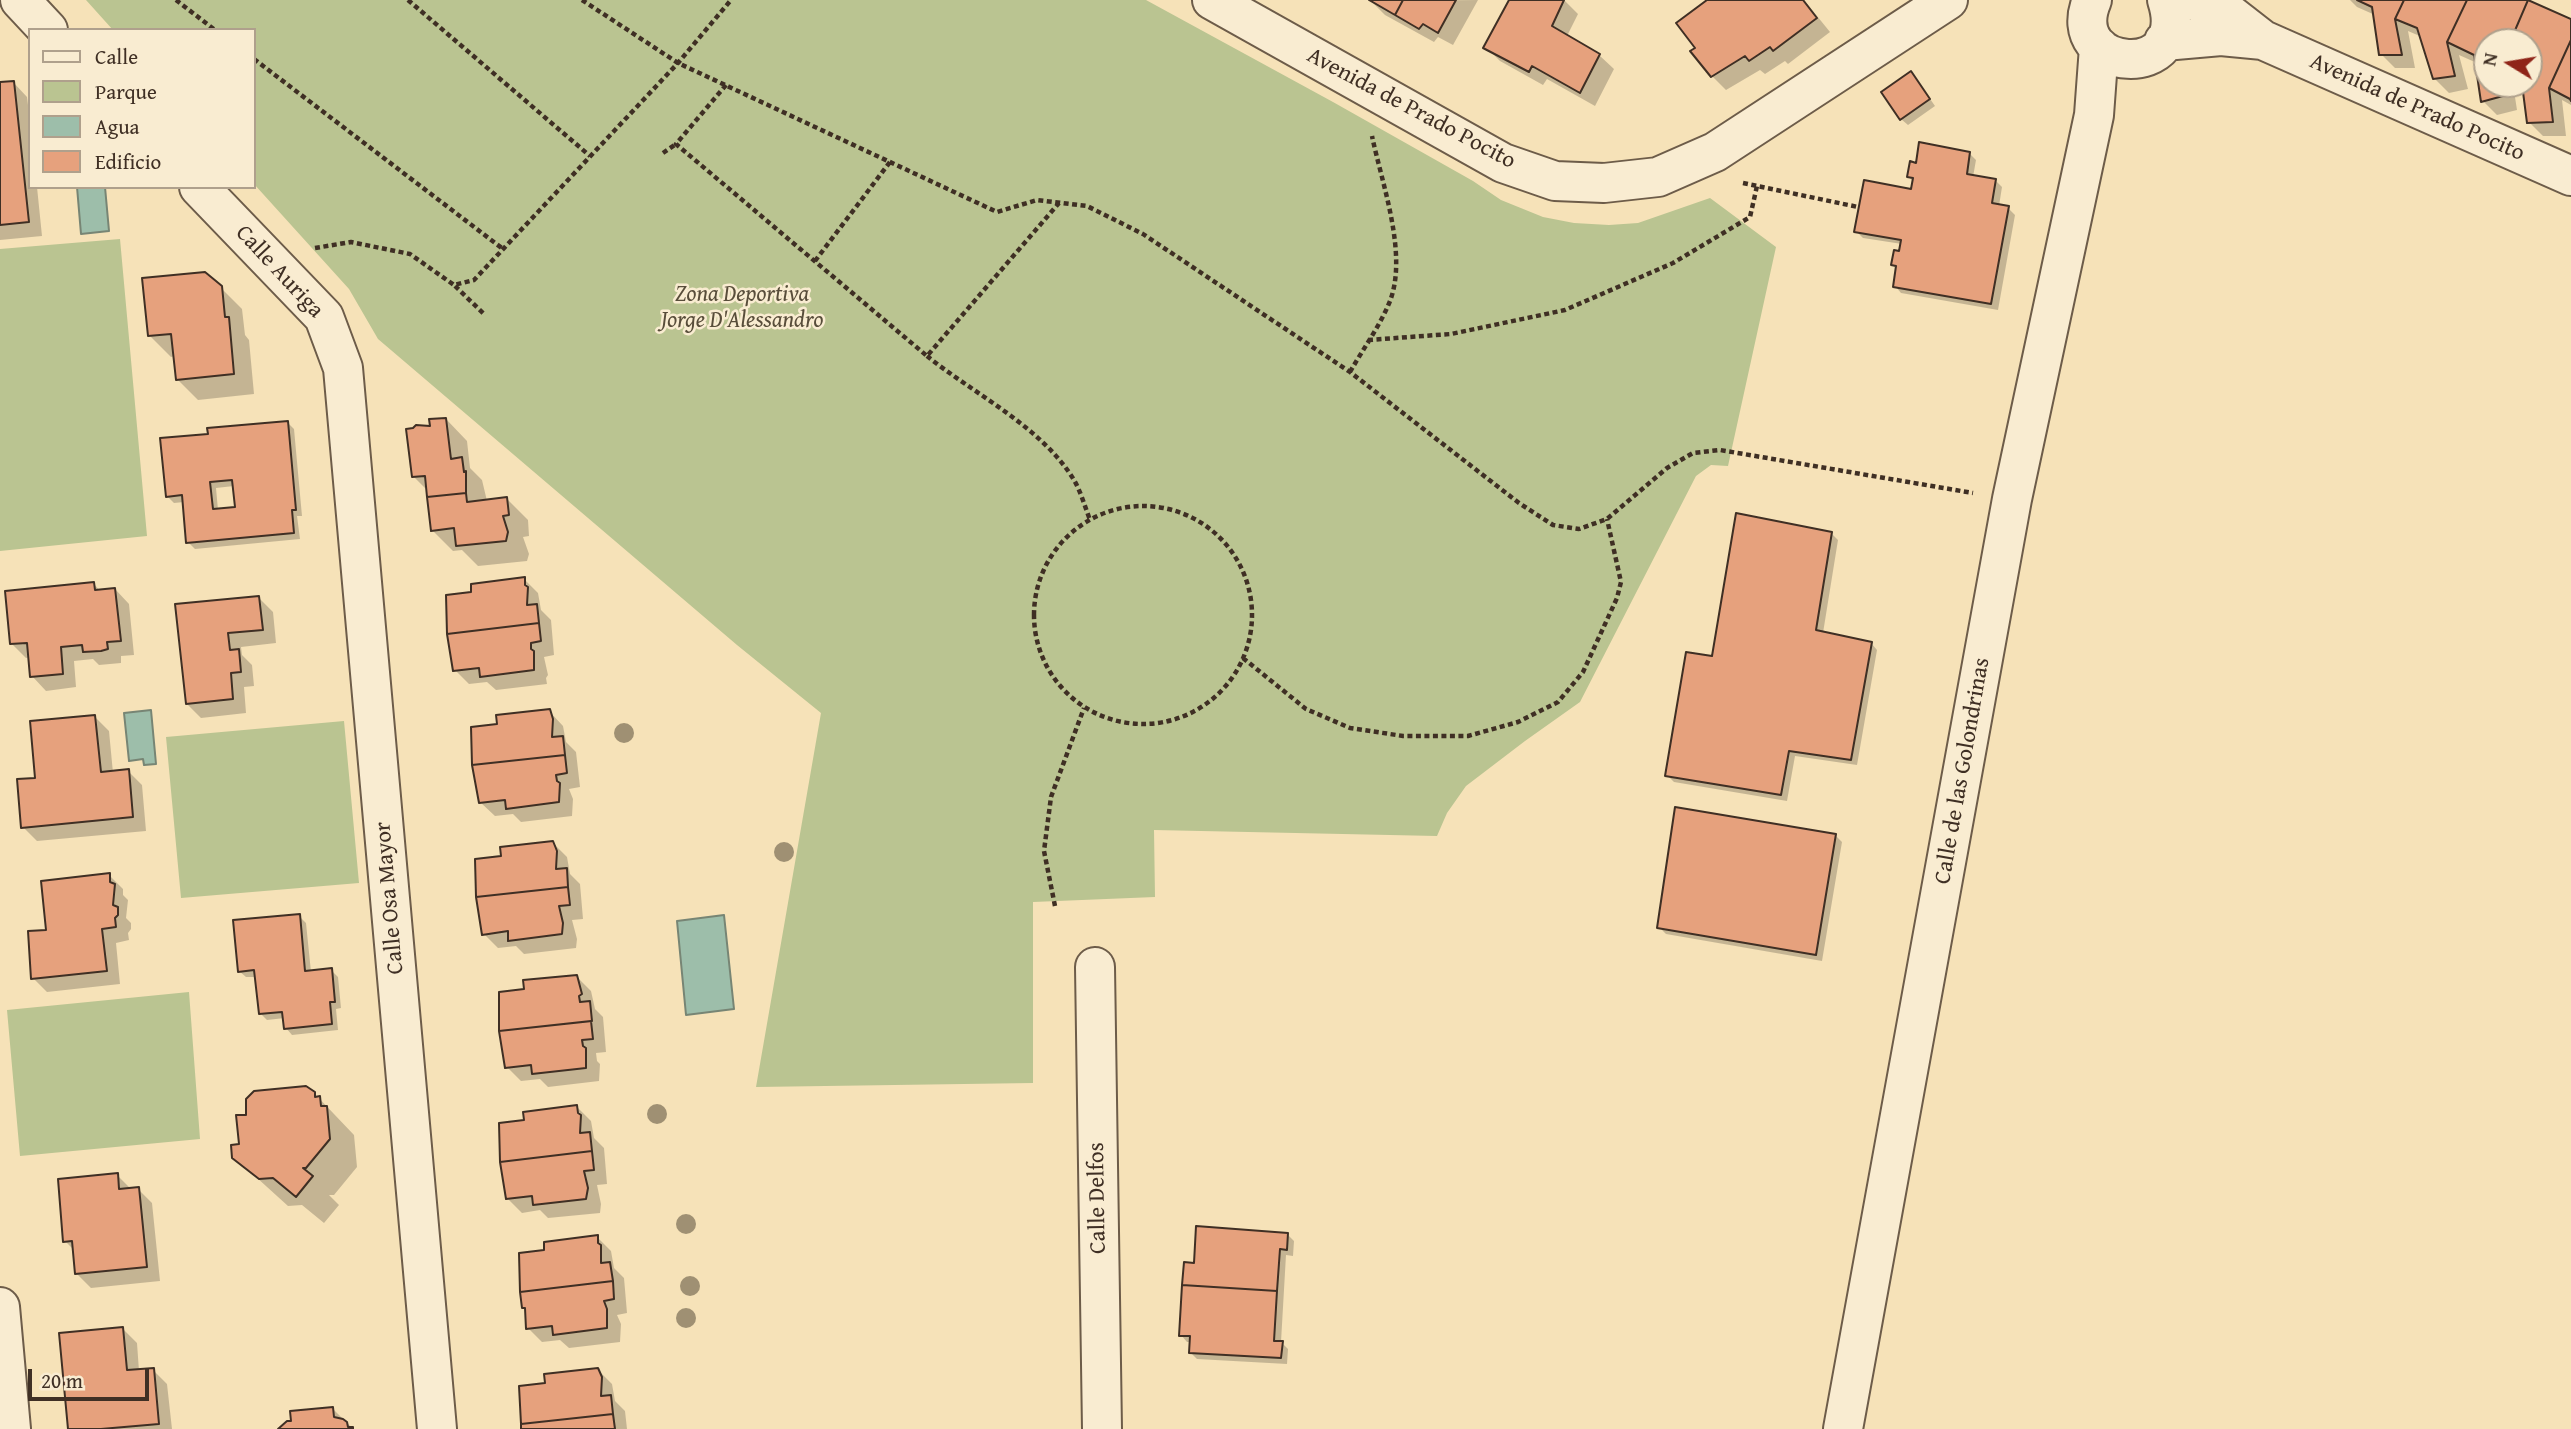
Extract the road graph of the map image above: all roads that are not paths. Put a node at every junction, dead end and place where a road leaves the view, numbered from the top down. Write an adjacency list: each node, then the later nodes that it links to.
1 (20, 0): 7 (street)
2 (1212, 0): 3 (street, Avenida de Prado Pocito)
3 (1948, 0)
4 (2167, 0): 9 (street)
5 (2193, 0): 8 (street, Avenida de Prado Pocito)
6 (2085, 17): 9 (street); 10 (street, Calle de las Golondrinas)
7 (46, 28)
8 (2263, 40): 9 (street, Avenida de Prado Pocito); 11 (street, Avenida de Prado Pocito)
9 (2149, 51): 10 (street, Calle de las Golondrinas)
10 (2094, 116): 19 (street, Calle de las Golondrinas)
11 (2571, 176)
12 (201, 189): 13 (street, Calle Auriga)
13 (343, 368): 17 (street, Calle Osa Mayor)
14 (1095, 967): 18 (street, Calle Delfos)
15 (0, 1307): 16 (street)
16 (12, 1429)
17 (438, 1429)
18 (1102, 1429)
19 (1843, 1429)

